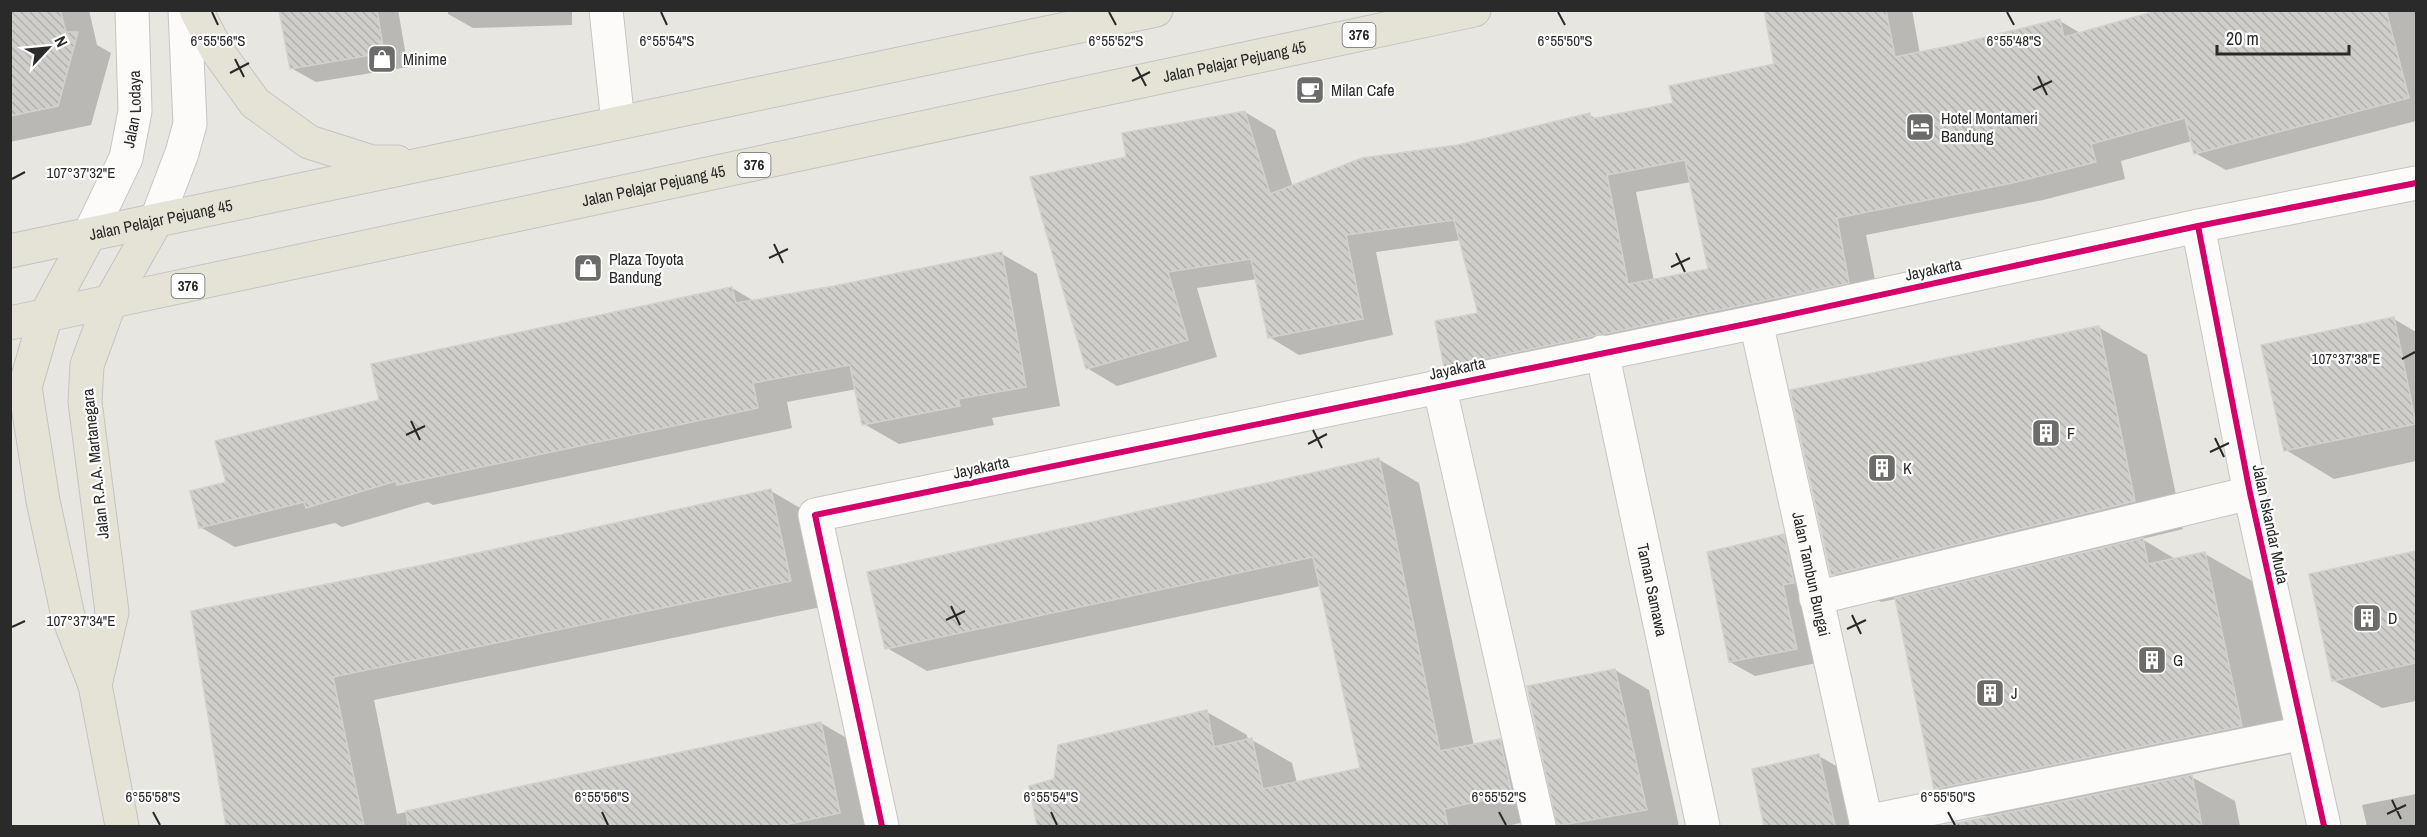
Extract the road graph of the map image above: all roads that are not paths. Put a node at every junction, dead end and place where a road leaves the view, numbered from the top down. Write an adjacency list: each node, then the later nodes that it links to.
1 (132, 10): 12 (street, Jalan Lodaya)
2 (185, 10): 10 (street)
3 (196, 10): 8 (main road)
4 (606, 10): 7 (street)
5 (1156, 10): 7 (main road, Jalan Pelajar Pejuang 45)
6 (1474, 10): 14 (main road, Jalan Pelajar Pejuang 45 / 376)
7 (618, 123): 8 (main road, Jalan Pelajar Pejuang 45)
8 (438, 161): 10 (main road, Jalan Pelajar Pejuang 45)
9 (2416, 183): 11 (street, Jayakarta)
10 (156, 221): 12 (main road, Jalan Pelajar Pejuang 45); 14 (main road, Jalan R.A.A. Martanegara)
11 (2198, 226): 16 (street, Jayakarta); 21 (street, Jalan Iskandar Muda)
12 (89, 235): 13 (main road, Jalan Pelajar Pejuang 45); 15 (main road, Jalan R.A.A. Martanegara)
13 (10, 251)
14 (110, 302): 15 (main road, Jalan Pelajar Pejuang 45 / 376); 24 (main road, Jalan R.A.A. Martanegara)
15 (46, 315): 17 (main road, Jalan Pelajar Pejuang 45 / 376); 22 (main road, Jalan R.A.A. Martanegara)
16 (1756, 322): 18 (street, Jayakarta); 23 (street, Jalan Tambun Bungai)
17 (10, 323)
18 (1602, 352): 19 (street, Jayakarta); 30 (street, Taman Samawa)
19 (1440, 386): 28 (street, Jayakarta); 29 (street)
20 (10, 444): 22 (main road)
21 (2250, 493): 23 (street); 25 (street, Jalan Iskandar Muda)
22 (43, 501): 24 (main road, Jalan R.A.A. Martanegara)
23 (1816, 598): 26 (street, Jalan Tambun Bungai)
24 (95, 685): 27 (main road, Jalan R.A.A. Martanegara)
25 (2304, 733): 26 (street); 31 (street, Jalan Iskandar Muda)
26 (1866, 824)
27 (122, 826)
28 (882, 826)
29 (1539, 826)
30 (1703, 826)
31 (2324, 826)

